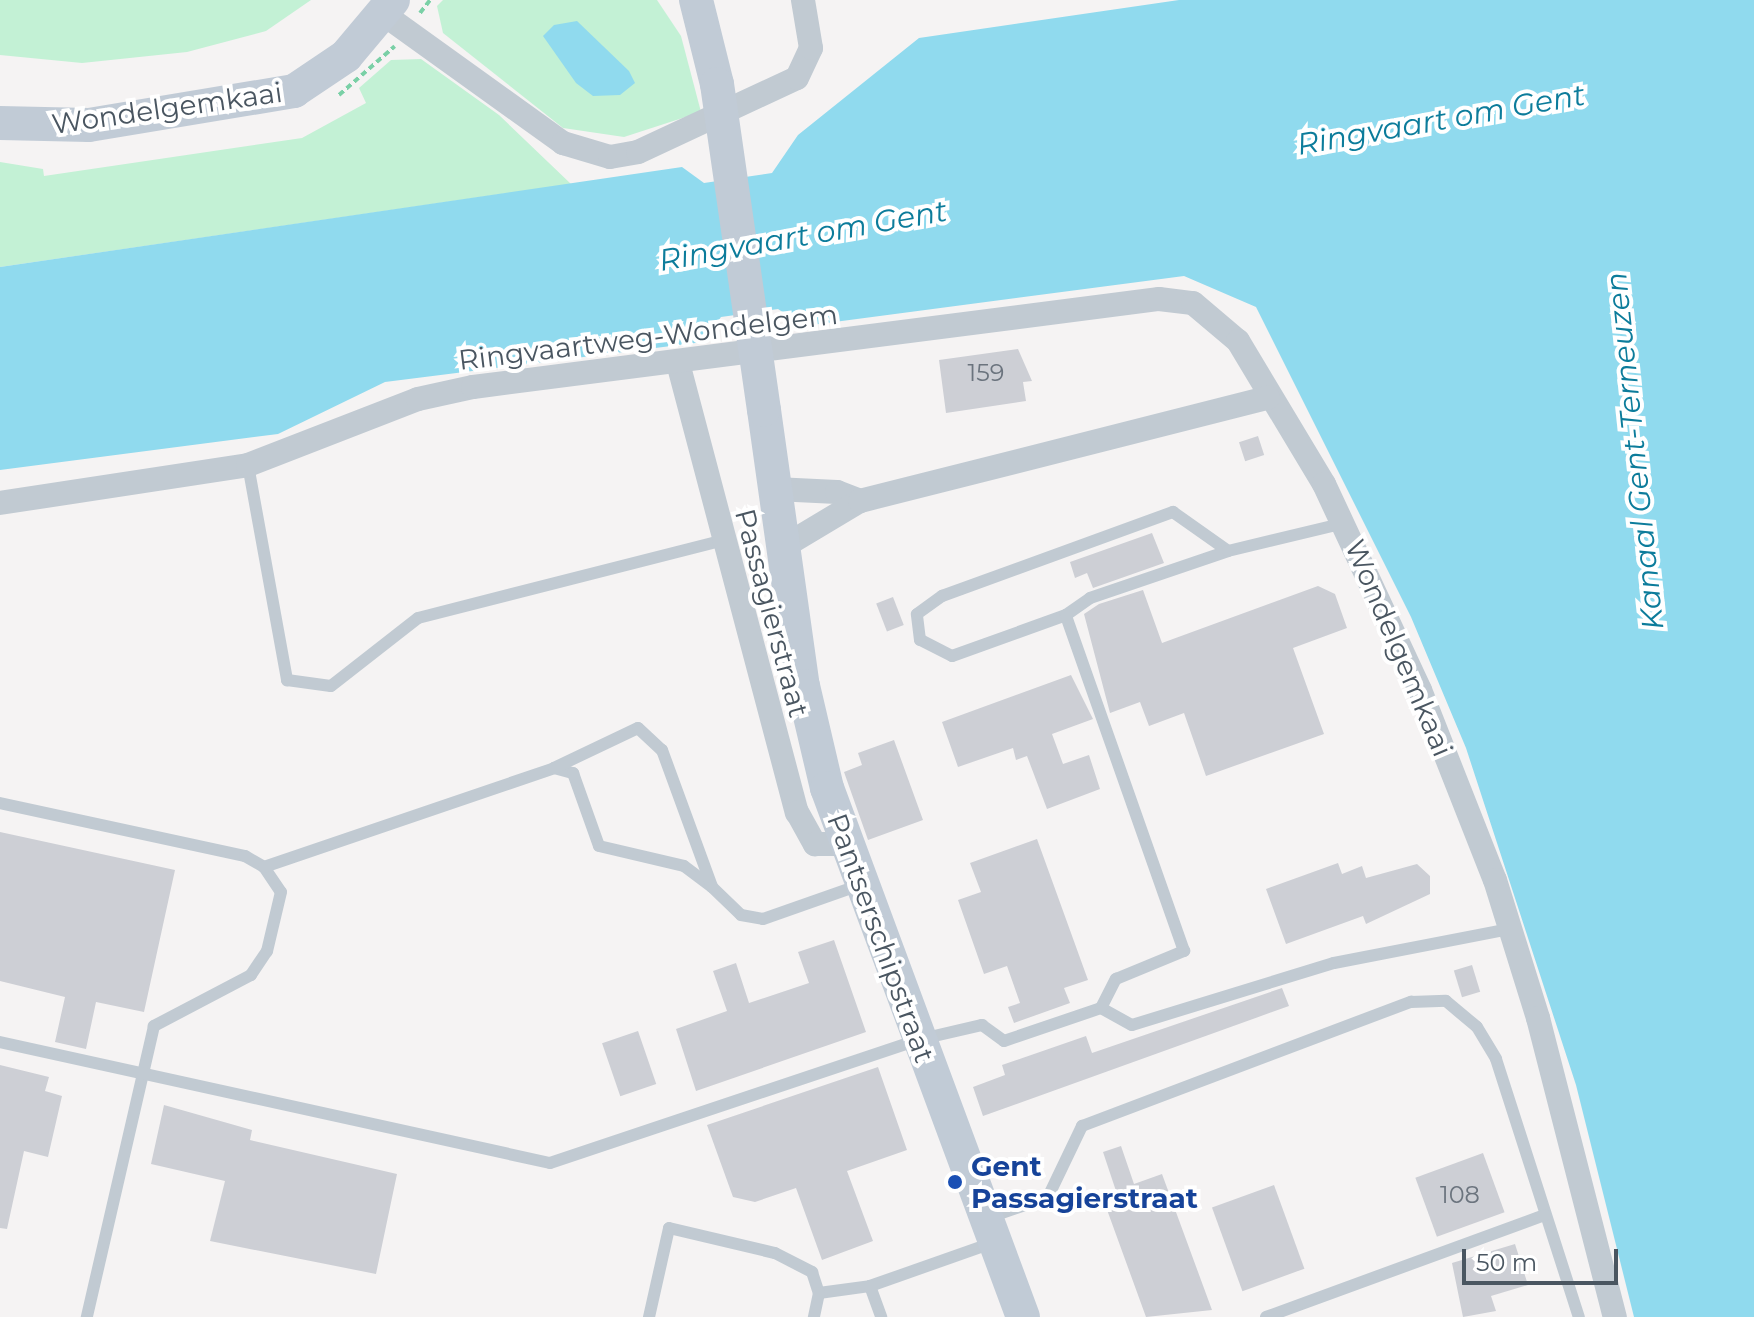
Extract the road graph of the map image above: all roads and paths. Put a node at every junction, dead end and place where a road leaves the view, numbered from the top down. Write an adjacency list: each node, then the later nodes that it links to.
1 (696, 0): 8 (main road, bridge)
2 (803, 0): 3 (street)
3 (388, 7): 4 (main road, Wondelgemkaai)
4 (0, 123)
5 (678, 363): 6 (street, Ringvaartweg-Wondelgem); 7 (street, Ringvaartweg-Wondelgem); 12 (street, Passagierstraat)
6 (1268, 398): 9 (street); 11 (street, Wondelgemkaai)
7 (248, 465): 10 (street, Ringvaartweg-Wondelgem); 12 (lane)
8 (775, 489): 9 (street); 13 (main road)
9 (860, 501): 13 (street)
10 (0, 503)
11 (1345, 523): 14 (lane); 22 (street, Wondelgemkaai)
12 (721, 541): 18 (street, Passagierstraat)
13 (783, 547): 18 (main road, Pantserschipstraat)
14 (1228, 551): 15 (lane); 15 (lane)
15 (1066, 615): 23 (lane)
16 (554, 768): 19 (lane); 21 (lane); 21 (lane)
17 (0, 803): 19 (lane)
18 (845, 844): 20 (main road, Pantserschipstraat)
19 (264, 867): 26 (lane)
20 (860, 885): 21 (lane); 24 (main road, Pantserschipstraat)
21 (712, 887)
22 (1509, 929): 23 (lane); 38 (street, Wondelgemkaai)
23 (1101, 1008): 24 (lane)
24 (917, 1040): 26 (lane); 28 (main road, Pantserschipstraat)
25 (0, 1042): 26 (lane)
26 (143, 1074): 31 (lane)
27 (1545, 1215): 28 (lane); 36 (lane); 37 (lane)
28 (988, 1231): 29 (lane); 35 (main road, Pantserschipstraat)
29 (870, 1286): 30 (lane); 34 (lane)
30 (819, 1293): 32 (lane); 33 (lane)
31 (87, 1317)
32 (649, 1317)
33 (814, 1317)
34 (881, 1317)
35 (1023, 1317)
36 (1266, 1317)
37 (1579, 1317)
38 (1615, 1317)

